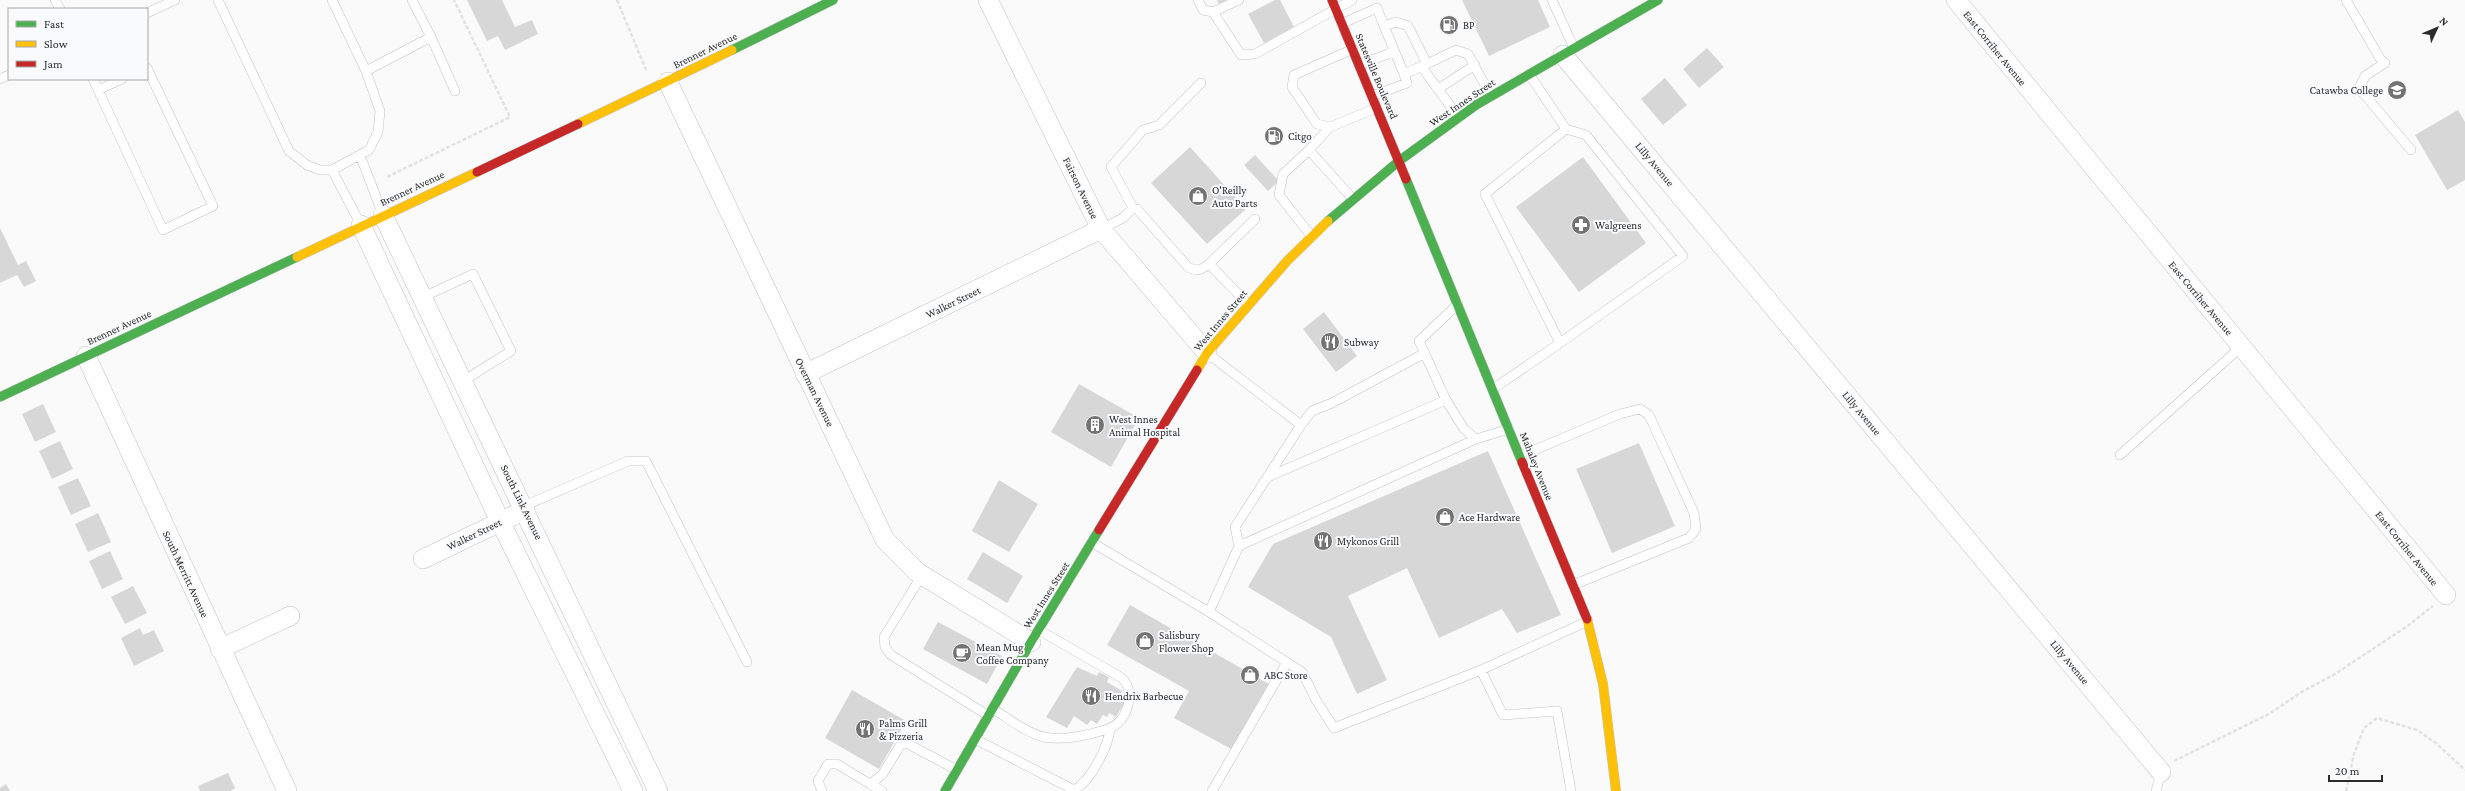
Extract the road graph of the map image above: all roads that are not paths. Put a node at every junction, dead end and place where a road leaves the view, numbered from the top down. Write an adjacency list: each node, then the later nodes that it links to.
1 (175, 0): 17 (lane)
2 (218, 0): 48 (lane)
3 (332, 0): 28 (lane)
4 (412, 0): 20 (lane)
5 (833, 0): 33 (street, Brenner Avenue)
6 (988, 0): 54 (street, Fairson Avenue)
7 (1198, 0): 16 (lane)
8 (1239, 0): 16 (lane)
9 (1332, 0): 15 (street, Statesville Boulevard)
10 (1352, 0): 15 (lane)
11 (1552, 0): 23 (lane)
12 (1658, 0): 23 (street, West Innes Street)
13 (1956, 0): 61 (street, East Corriher Avenue)
14 (2346, 0): 45 (lane)
15 (1336, 9): 16 (lane); 18 (street, Statesville Boulevard)
16 (1213, 12)
17 (148, 13)
18 (1341, 24): 19 (lane); 21 (street, Statesville Boulevard)
19 (1384, 26): 22 (lane); 25 (lane)
20 (431, 37): 28 (lane); 37 (lane)
21 (1353, 49): 24 (street, Statesville Boulevard); 42 (lane)
22 (1393, 52): 24 (lane); 29 (lane)
23 (1568, 52): 30 (street, West Innes Street); 96 (street, Lilly Avenue)
24 (1359, 65): 38 (street, Statesville Boulevard)
25 (1424, 65): 26 (lane); 29 (lane); 35 (lane)
26 (1475, 65): 35 (lane); 39 (lane)
27 (148, 70): 36 (lane)
28 (366, 71): 46 (lane)
29 (1404, 74): 38 (lane)
30 (1530, 74): 39 (street, West Innes Street); 43 (lane)
31 (93, 80): 36 (lane)
32 (120, 80): 36 (lane)
33 (668, 82): 51 (street, Brenner Avenue); 65 (street, Overman Avenue)
34 (1201, 84): 50 (lane)
35 (1438, 89): 41 (lane)
36 (98, 90)
37 (455, 91)
38 (1372, 96): 40 (street, Statesville Boulevard)
39 (1491, 96): 41 (street, West Innes Street)
40 (1377, 108): 42 (lane); 47 (street, Statesville Boulevard)
41 (1459, 118): 47 (street, West Innes Street)
42 (1330, 127): 44 (lane)
43 (1566, 129): 60 (lane); 60 (lane)
44 (1309, 150): 49 (lane); 55 (lane)
45 (2411, 150)
46 (360, 155): 48 (lane); 51 (lane)
47 (1399, 161): 49 (street, West Innes Street); 58 (street, Mahaley Avenue)
48 (332, 170): 53 (lane)
49 (1354, 199): 55 (street, West Innes Street)
50 (1133, 208): 54 (lane); 56 (lane)
51 (383, 215): 53 (street, Brenner Avenue); 57 (street, South Link Avenue)
52 (1255, 219): 56 (lane)
53 (361, 225): 64 (street, Brenner Avenue); 77 (street)
54 (1101, 229): 62 (street, Fairson Avenue); 65 (street, Walker Street)
55 (1312, 237): 59 (street, West Innes Street)
56 (1209, 264): 59 (lane)
57 (422, 297): 66 (street, South Link Avenue); 66 (lane)
58 (1458, 304): 63 (lane); 67 (street, Mahaley Avenue)
59 (1249, 305): 62 (street, West Innes Street)
60 (1560, 342): 67 (lane)
61 (2241, 347): 73 (lane); 83 (street, East Corriher Avenue)
62 (1207, 353): 70 (lane); 78 (street, West Innes Street)
63 (1425, 353): 69 (lane); 70 (lane)
64 (86, 356): 68 (street, Brenner Avenue); 88 (street, South Merritt Avenue)
65 (805, 374): 81 (street, Overman Avenue)
66 (463, 381): 76 (street, South Link Avenue)
67 (1493, 389): 71 (street, Mahaley Avenue)
68 (0, 397)
69 (1446, 400): 72 (lane); 75 (lane)
70 (1301, 425): 75 (lane)
71 (1509, 429): 72 (lane); 74 (street, Mahaley Avenue)
72 (1476, 439): 79 (lane)
73 (2120, 455)
74 (1520, 456): 82 (street, Mahaley Avenue); 82 (lane)
75 (1268, 477): 79 (lane)
76 (525, 508): 77 (street, Walker Street); 89 (lane); 100 (street, South Link Avenue)
77 (500, 521): 80 (street, Walker Street); 99 (street)
78 (1093, 543): 84 (lane); 87 (street, West Innes Street)
79 (1239, 546): 84 (lane)
80 (423, 559)
81 (922, 575): 87 (street, Overman Avenue); 92 (lane)
82 (1573, 585): 86 (street, Mahaley Avenue)
83 (2446, 595)
84 (1209, 612): 90 (lane)
85 (290, 616): 88 (street)
86 (1588, 621): 91 (lane); 106 (street, Mahaley Avenue)
87 (1035, 636): 92 (street, West Innes Street); 93 (lane)
88 (220, 649): 98 (street, South Merritt Avenue)
89 (747, 662)
90 (1287, 662): 91 (lane); 104 (lane)
91 (1481, 670): 105 (lane)
92 (991, 713): 93 (lane); 94 (street, West Innes Street)
93 (1110, 728): 94 (lane)
94 (975, 739): 95 (street, West Innes Street)
95 (957, 770): 97 (lane); 103 (street, West Innes Street)
96 (2161, 772): 107 (lane)
97 (870, 784): 101 (lane); 102 (lane)
98 (287, 791)
99 (633, 791)
100 (658, 791)
101 (822, 791)
102 (882, 791)
103 (945, 791)
104 (1212, 791)
105 (1571, 791)
106 (1616, 791)
107 (2156, 791)

